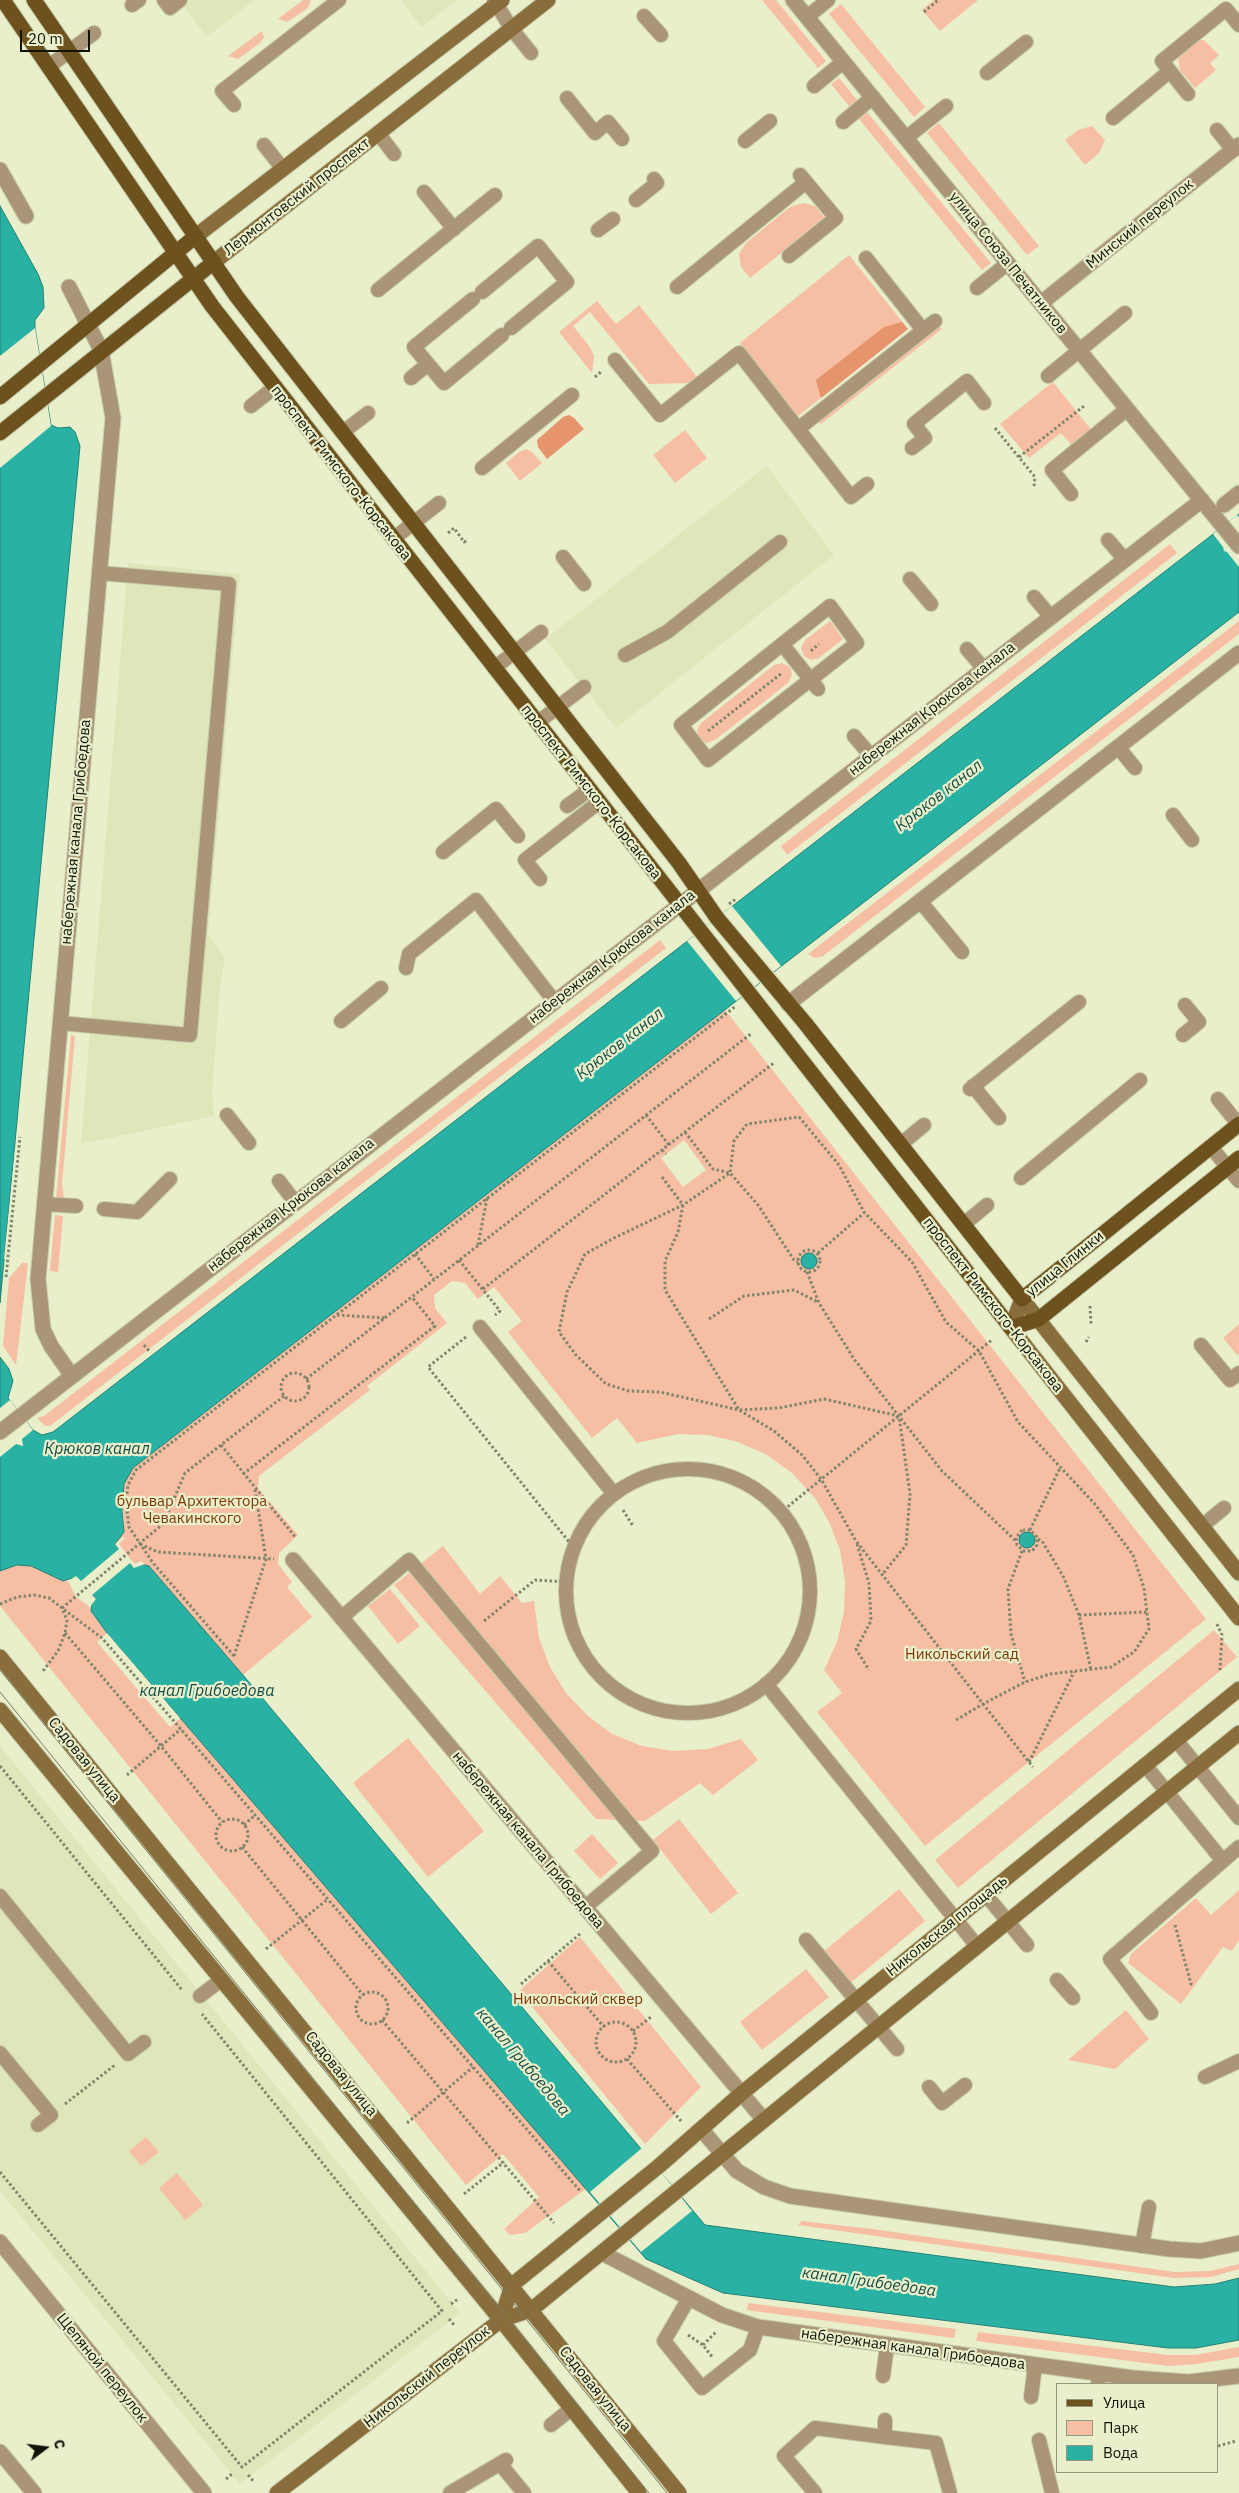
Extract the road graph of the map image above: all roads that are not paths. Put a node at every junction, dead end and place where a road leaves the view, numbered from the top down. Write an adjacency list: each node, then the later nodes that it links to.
1 (3, 0): 21 (main road, проспект Римского-Корсакова)
2 (34, 0): 18 (main road, проспект Римского-Корсакова)
3 (164, 0): 4 (lane)
4 (180, 0)
5 (339, 0): 28 (lane)
6 (548, 0): 14 (main road, Лермонтовский проспект)
7 (793, 0): 12 (street, улица Союза Печатников)
8 (828, 0): 12 (lane)
9 (498, 1): 14 (lane); 41 (main road, Лермонтовский проспект)
10 (1222, 5): 13 (lane); 22 (lane)
11 (644, 16): 16 (lane)
12 (807, 17): 20 (street, улица Союза Печатников)
13 (1239, 25)
14 (512, 28): 19 (lane); 34 (main road, Лермонтовский проспект)
15 (94, 33): 18 (lane)
16 (661, 35)
17 (1026, 42): 23 (lane)
18 (69, 52): 21 (lane); 51 (main road, проспект Римского-Корсакова)
19 (531, 53)
20 (843, 62): 24 (lane); 27 (street, улица Союза Печатников)
21 (48, 67): 52 (main road, проспект Римского-Корсакова)
22 (1170, 71): 25 (lane); 30 (lane)
23 (987, 73)
24 (814, 86)
25 (1188, 94)
26 (566, 98): 36 (lane)
27 (873, 98): 32 (lane); 35 (street, улица Союза Печатников)
28 (234, 105)
29 (946, 106): 35 (lane)
30 (1112, 118)
31 (770, 121): 37 (lane)
32 (843, 122)
33 (1217, 130): 39 (lane)
34 (378, 133): 40 (lane); 55 (main road, Лермонтовский проспект)
35 (906, 138): 56 (street, улица Союза Печатников)
36 (622, 139)
37 (746, 141)
38 (264, 145): 41 (lane)
39 (1236, 147): 62 (street, Минский переулок)
40 (394, 154)
41 (283, 168): 51 (main road, Лермонтовский проспект)
42 (0, 170): 47 (street)
43 (654, 179): 46 (lane)
44 (424, 192): 49 (lane)
45 (495, 195): 49 (lane)
46 (636, 200)
47 (26, 216)
48 (613, 219): 50 (lane)
49 (454, 229): 61 (lane)
50 (598, 230)
51 (196, 236): 52 (main road, Лермонтовский проспект); 55 (main road, проспект Римского-Корсакова)
52 (175, 253): 57 (main road, проспект Римского-Корсакова); 65 (main road, Лермонтовский проспект)
53 (789, 256): 59 (lane)
54 (866, 258): 66 (lane)
55 (214, 262): 57 (main road, Лермонтовский проспект); 81 (main road, проспект Римского-Корсакова)
56 (1008, 263): 60 (lane); 62 (street, улица Союза Печатников)
57 (192, 278): 67 (main road, Лермонтовский проспект); 73 (main road, проспект Римского-Корсакова)
58 (69, 287): 65 (street, набережная канала Грибоедова)
59 (677, 287)
60 (977, 288)
61 (378, 290)
62 (1041, 303): 68 (street, улица Союза Печатников)
63 (1125, 313): 68 (lane)
64 (935, 320): 66 (lane)
65 (88, 324): 67 (street, набережная канала Грибоедова); 75 (main road, Лермонтовский проспект)
66 (923, 330): 80 (lane)
67 (102, 350): 82 (main road, Лермонтовский проспект); 98 (street, набережная канала Грибоедова)
68 (1079, 350): 71 (lane); 78 (street, улица Союза Печатников)
69 (616, 360): 80 (lane)
70 (428, 364): 70 (lane); 72 (lane)
71 (1048, 376)
72 (411, 378)
73 (275, 387): 77 (lane); 92 (main road, проспект Римского-Корсакова)
74 (572, 395): 84 (lane)
75 (0, 397)
76 (984, 403): 83 (lane)
77 (251, 406)
78 (1127, 409): 86 (lane); 88 (street, улица Союза Печатников)
79 (368, 413): 81 (lane)
80 (798, 429): 85 (lane)
81 (343, 432): 91 (main road, проспект Римского-Корсакова)
82 (0, 433)
83 (912, 448)
84 (482, 468)
85 (867, 484)
86 (1071, 494)
87 (1239, 494): 90 (street)
88 (1202, 500): 95 (street, улица Союза Печатников); 97 (street, набережная Крюкова канала)
89 (439, 503): 91 (lane)
90 (1224, 505)
91 (414, 523): 92 (lane); 107 (main road, проспект Римского-Корсакова)
92 (393, 539): 110 (main road, проспект Римского-Корсакова)
93 (1108, 540): 97 (lane)
94 (780, 542): 109 (lane)
95 (1239, 546)
96 (563, 557): 100 (lane)
97 (1125, 560): 103 (street, набережная Крюкова канала)
98 (99, 573): 139 (street, набережная канала Грибоедова); 139 (lane)
99 (910, 579): 102 (lane)
100 (584, 584)
101 (1034, 596): 103 (lane)
102 (931, 604)
103 (1051, 617): 111 (street, набережная Крюкова канала)
104 (541, 632): 107 (lane)
105 (782, 644): 112 (lane); 112 (lane); 112 (lane)
106 (967, 649): 111 (lane)
107 (514, 652): 110 (lane); 114 (main road, проспект Римского-Корсакова)
108 (1239, 653): 117 (street)
109 (625, 654)
110 (494, 668): 115 (main road, проспект Римского-Корсакова)
111 (984, 669): 118 (street, набережная Крюкова канала)
112 (814, 684)
113 (584, 687): 114 (lane)
114 (557, 707): 115 (lane); 128 (main road, проспект Римского-Корсакова)
115 (537, 723): 120 (main road, проспект Римского-Корсакова)
116 (854, 736): 118 (lane)
117 (1118, 747): 119 (lane); 129 (street)
118 (871, 756): 128 (street, набережная Крюкова канала)
119 (1135, 768)
120 (589, 790): 121 (main road, проспект Римского-Корсакова); 122 (lane)
121 (599, 802): 127 (lane); 130 (main road, проспект Римского-Корсакова)
122 (567, 806)
123 (1173, 815): 125 (lane)
124 (518, 836): 126 (lane)
125 (1192, 840)
126 (443, 852)
127 (540, 879)
128 (698, 890): 130 (street, набережная Крюкова канала); 136 (main road, проспект Римского-Корсакова)
129 (920, 901): 131 (lane); 136 (street)
130 (679, 905): 134 (street, набережная Крюкова канала); 164 (main road, проспект Римского-Корсакова)
131 (962, 952)
132 (406, 968): 134 (lane)
133 (381, 988): 138 (lane)
134 (554, 1001): 155 (street, набережная Крюкова канала)
135 (1079, 1002): 144 (lane)
136 (788, 1004): 148 (main road, проспект Римского-Корсакова)
137 (1184, 1005): 140 (lane)
138 (341, 1021)
139 (60, 1023): 156 (street, набережная канала Грибоедова)
140 (1183, 1036)
141 (1140, 1080): 151 (lane)
142 (1218, 1099): 146 (lane)
143 (227, 1115): 147 (lane)
144 (999, 1118)
145 (924, 1125): 148 (lane)
146 (1239, 1125): 149 (main road, улица Глинки)
147 (249, 1143)
148 (901, 1144): 160 (main road, проспект Римского-Корсакова)
149 (1211, 1147): 150 (lane); 161 (main road, улица Глинки)
150 (1233, 1162): 154 (lane); 162 (main road, улица Глинки)
151 (1020, 1178)
152 (170, 1179): 159 (lane)
153 (279, 1181): 155 (lane)
154 (1239, 1181)
155 (295, 1202): 167 (street, набережная Крюкова канала)
156 (44, 1204): 158 (lane); 167 (street, набережная канала Грибоедова)
157 (987, 1205): 160 (lane)
158 (76, 1206)
159 (104, 1209)
160 (964, 1224): 161 (main road, проспект Римского-Корсакова)
161 (1022, 1299): 162 (main road, проспект Римского-Корсакова); 164 (main road, улица Глинки)
162 (1039, 1319): 164 (main road, улица Глинки); 171 (main road, проспект Римского-Корсакова)
163 (480, 1327): 169 (lane)
164 (1011, 1328): 175 (main road, проспект Римского-Корсакова)
165 (1201, 1345): 166 (lane)
166 (1239, 1373)
167 (72, 1376): 168 (street, набережная Крюкова канала)
168 (0, 1432)
169 (614, 1494): 177 (lane); 177 (lane)
170 (1224, 1508): 171 (lane)
171 (1202, 1526): 173 (main road, проспект Римского-Корсакова)
172 (293, 1560): 174 (street, набережная канала Грибоедова)
173 (1239, 1573)
174 (341, 1618): 190 (street, набережная канала Грибоедова); 190 (lane)
175 (1239, 1618)
176 (0, 1657): 220 (main road, Садовая улица)
177 (766, 1684): 191 (lane)
178 (1239, 1689): 181 (main road, Никольская площадь)
179 (0, 1710): 196 (main road, Садовая улица)
180 (1239, 1733): 183 (main road)
181 (1176, 1740): 182 (main road, Никольская площадь); 183 (lane)
182 (1145, 1765): 184 (lane); 188 (main road, Никольская площадь)
183 (1198, 1766): 184 (main road); 185 (lane)
184 (1167, 1792): 187 (lane); 192 (main road)
185 (1239, 1818)
186 (1239, 1847): 187 (lane)
187 (1223, 1861): 201 (lane)
188 (986, 1895): 191 (main road, Никольская площадь); 192 (lane)
189 (0, 1896): 203 (lane)
190 (584, 1908): 210 (street, набережная канала Грибоедова)
191 (956, 1919): 195 (lane); 200 (main road, Никольская площадь)
192 (1007, 1921): 194 (lane); 195 (main road)
193 (806, 1940): 200 (lane)
194 (1026, 1945)
195 (977, 1946): 202 (main road)
196 (221, 1980): 198 (lane); 223 (main road, Садовая улица)
197 (1058, 1980): 199 (lane)
198 (200, 1996)
199 (1073, 1998)
200 (856, 2000): 202 (lane); 210 (main road, Никольская площадь)
201 (1151, 2013)
202 (878, 2026): 204 (lane); 211 (main road)
203 (144, 2042)
204 (897, 2049)
205 (0, 2052): 212 (lane)
206 (1239, 2061): 207 (lane)
207 (1205, 2077)
208 (965, 2085): 209 (lane)
209 (929, 2087)
210 (742, 2093): 211 (street, набережная канала Грибоедова); 213 (main road, Никольская площадь)
211 (764, 2120): 214 (main road)
212 (38, 2125)
213 (701, 2129): 214 (street); 220 (main road, Никольская площадь)
214 (722, 2154): 218 (street); 219 (main road)
215 (1149, 2208): 218 (lane)
216 (0, 2242): 241 (street, Щепяной переулок)
217 (1239, 2242): 218 (street)
218 (1142, 2246)
219 (602, 2253): 221 (street, набережная канала Грибоедова); 222 (main road)
220 (512, 2286): 222 (main road, Садовая улица); 223 (main road, Никольский переулок)
221 (689, 2298): 224 (street, набережная канала Грибоедова); 224 (lane)
222 (531, 2310): 223 (main road); 245 (main road, Садовая улица)
223 (501, 2320): 233 (main road, Садовая улица); 242 (main road, Никольский переулок)
224 (758, 2327): 225 (street, набережная канала Грибоедова)
225 (887, 2346): 226 (street, набережная канала Грибоедова); 227 (lane)
226 (1035, 2366): 229 (street, набережная канала Грибоедова); 232 (lane)
227 (883, 2376)
228 (1239, 2376): 231 (street, набережная канала Грибоедова)
229 (1098, 2379): 230 (street, набережная канала Грибоедова)
230 (1132, 2381): 231 (street, набережная канала Грибоедова)
231 (1189, 2383)
232 (1032, 2396)
233 (571, 2409): 235 (lane); 244 (main road, Садовая улица)
234 (885, 2420): 236 (lane)
235 (551, 2425)
236 (885, 2437): 246 (lane); 247 (lane)
237 (1039, 2440): 248 (lane)
238 (0, 2452): 240 (street)
239 (457, 2491): 243 (lane)
240 (34, 2493)
241 (204, 2493)
242 (277, 2493)
243 (524, 2493)
244 (639, 2493)
245 (679, 2493)
246 (815, 2493)
247 (950, 2493)
248 (1052, 2493)

